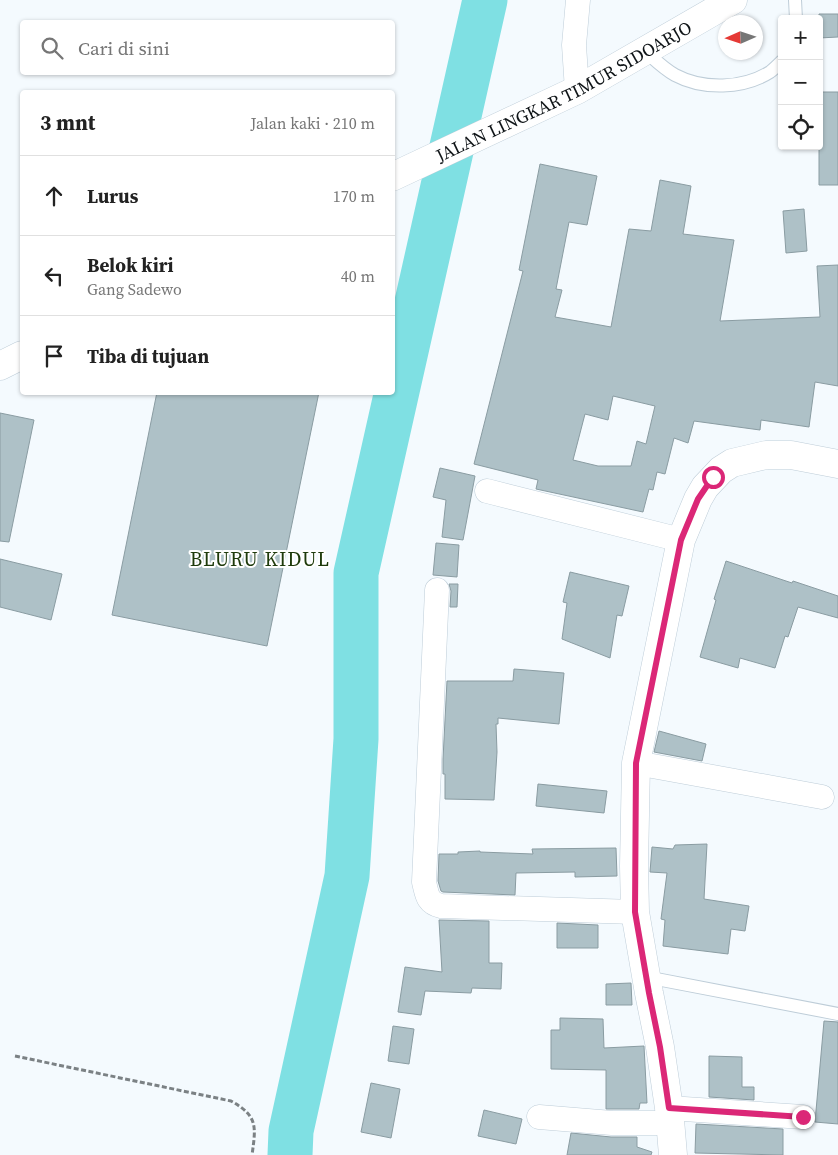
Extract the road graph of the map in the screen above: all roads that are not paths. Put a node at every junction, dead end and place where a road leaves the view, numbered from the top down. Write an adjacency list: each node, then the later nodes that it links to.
1 (578, 0): 7 (street)
2 (733, 0): 5 (street, JALAN LINGKAR TIMUR SIDOARJO)
3 (795, 0): 4 (lane)
4 (796, 15)
5 (645, 51): 6 (lane); 7 (street, JALAN LINGKAR TIMUR SIDOARJO)
6 (778, 64)
7 (577, 90): 8 (street, JALAN LINGKAR TIMUR SIDOARJO)
8 (395, 176)
9 (20, 357): 10 (street)
10 (0, 366)
11 (838, 464): 13 (street)
12 (487, 491): 13 (street)
13 (681, 540): 15 (street)
14 (437, 590): 17 (street)
15 (636, 763): 16 (street); 17 (street)
16 (822, 797)
17 (635, 912): 18 (street)
18 (646, 977): 19 (lane); 20 (street)
19 (838, 1014)
20 (669, 1116): 21 (street); 22 (street); 23 (street)
21 (539, 1117)
22 (803, 1117)
23 (673, 1155)

